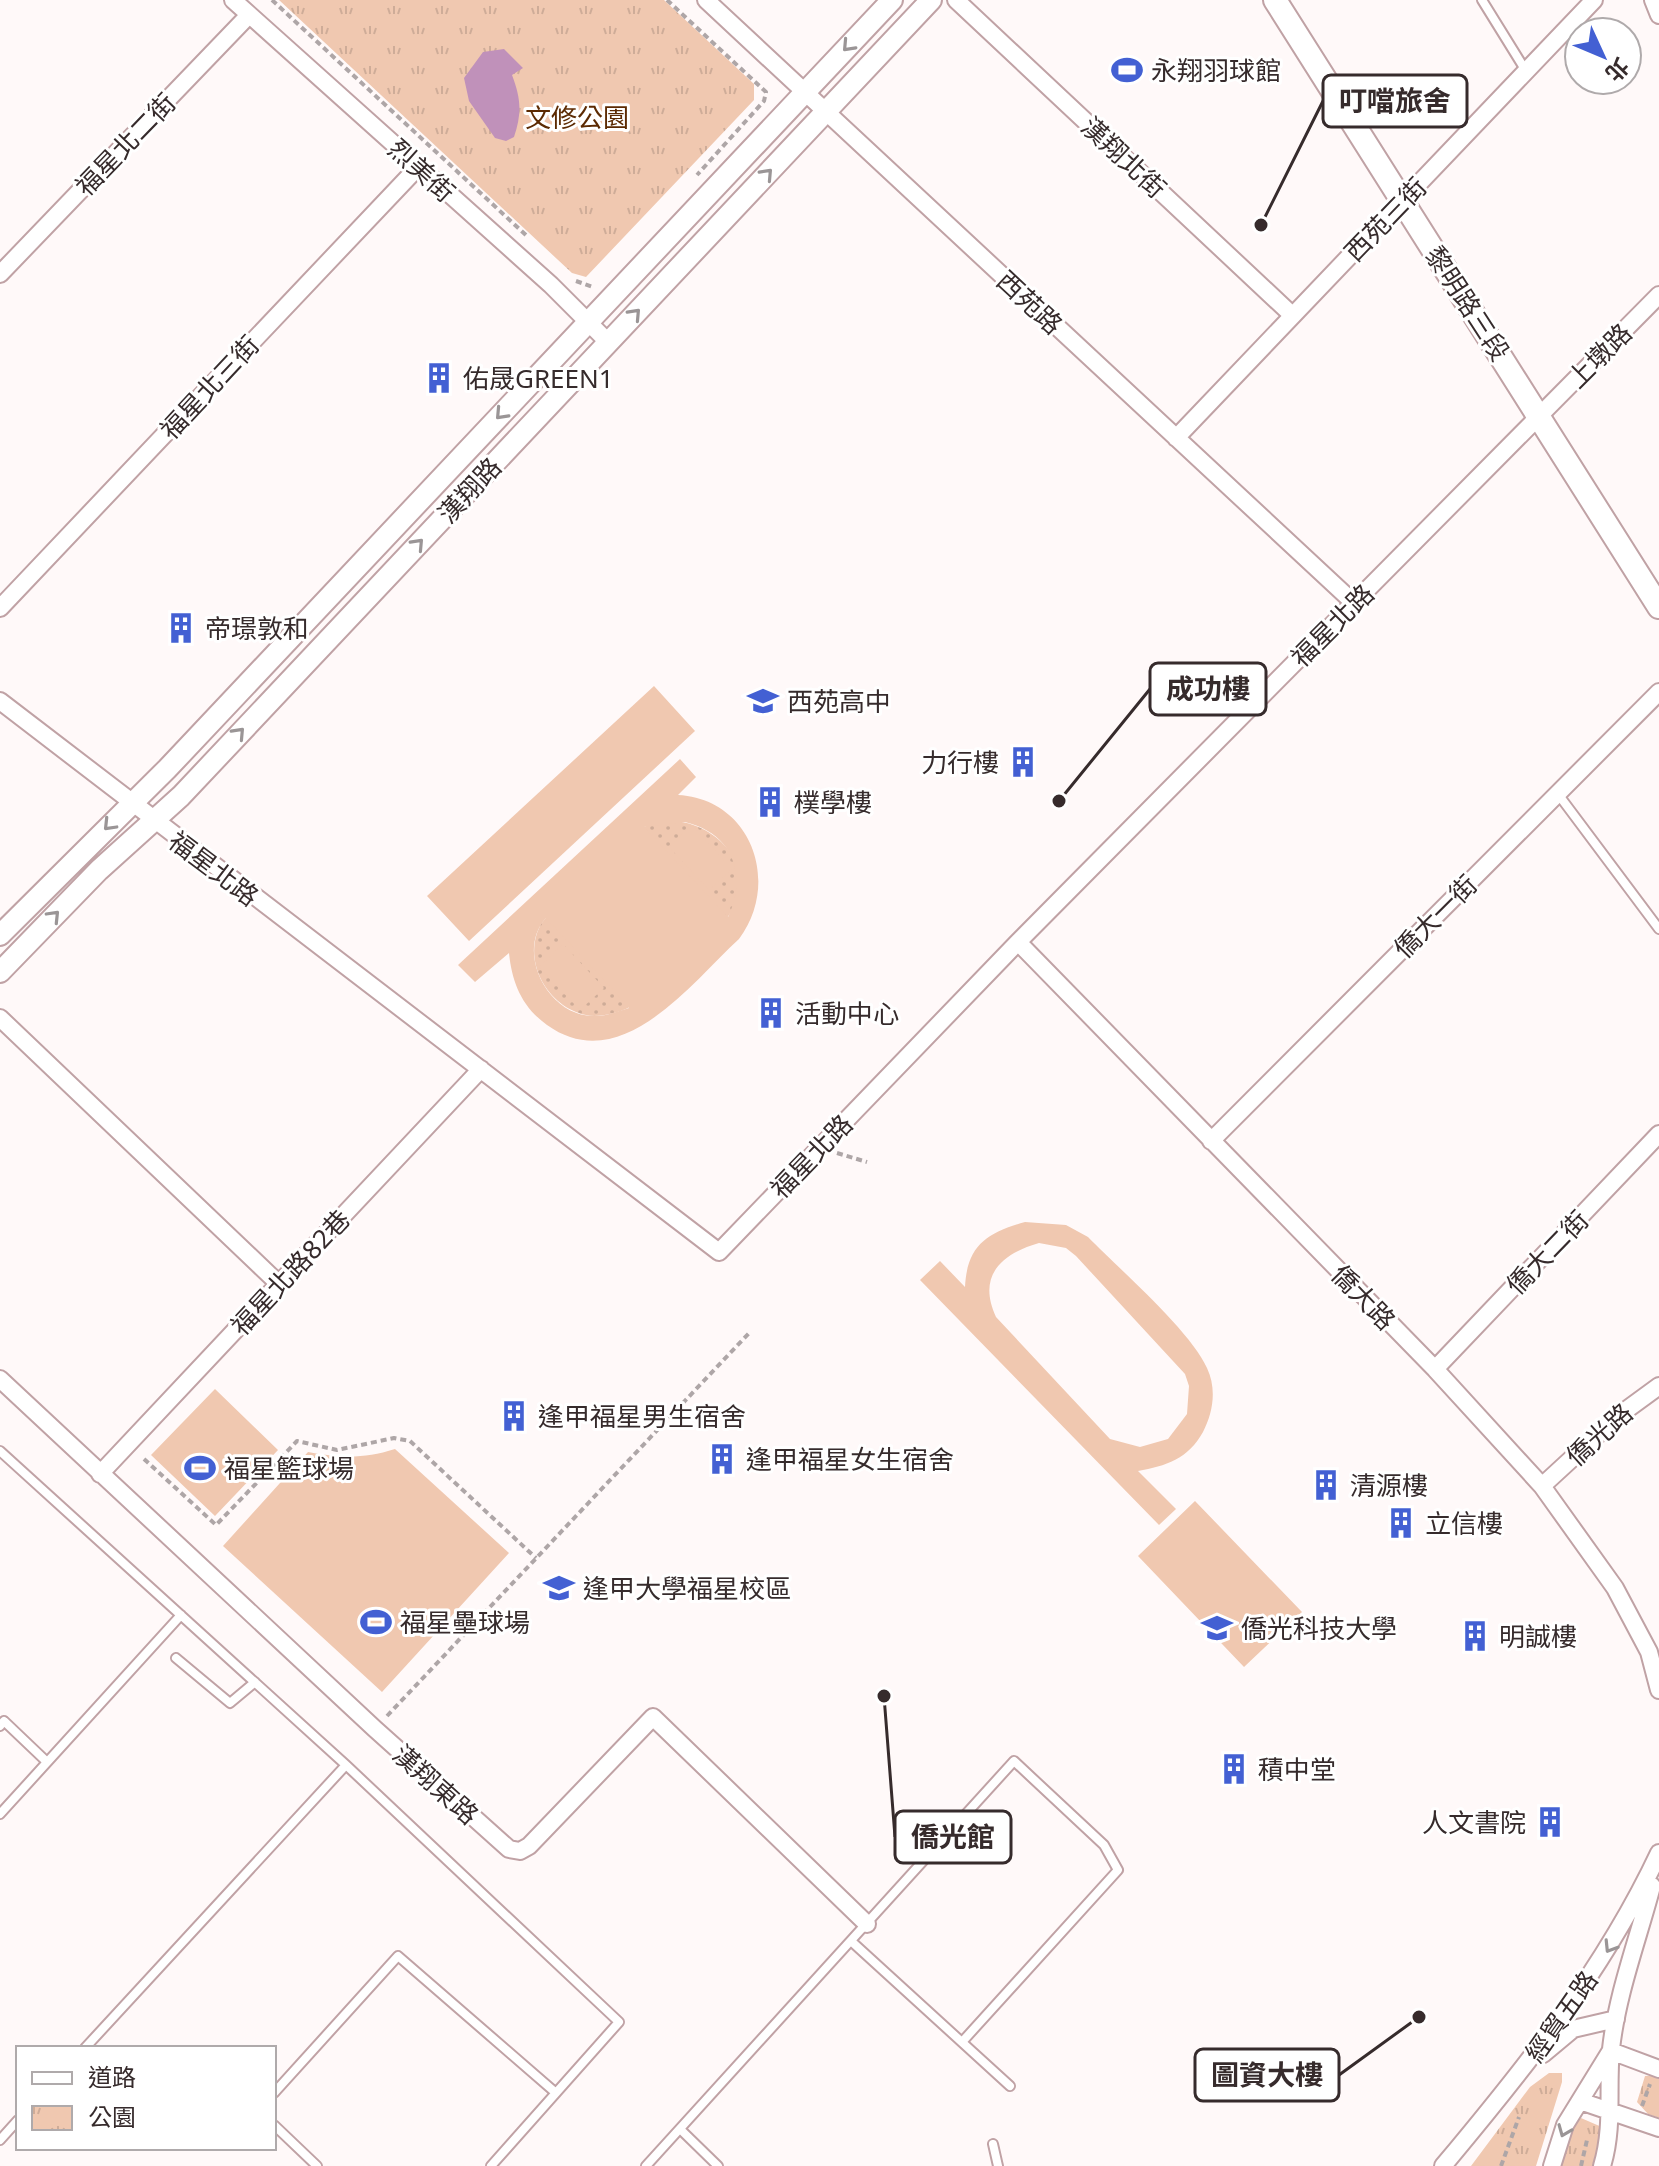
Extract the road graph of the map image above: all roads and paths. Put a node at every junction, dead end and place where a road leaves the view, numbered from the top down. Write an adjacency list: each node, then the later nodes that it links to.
1 (233, 0): 12 (street, 烈美街)
2 (272, 0): 20 (path)
3 (667, 0): 18 (path)
4 (706, 0): 15 (street, 西苑路)
5 (892, 0): 15 (street, 漢翔路, one-way to 15)
6 (931, 0): 16 (street, 漢翔路)
7 (956, 0): 25 (street, 漢翔北街)
8 (1275, 0): 19 (main road, 黎明路三段)
9 (1482, 0): 14 (lane)
10 (1594, 0): 14 (street, 西苑三街)
11 (1653, 0): 13 (street)
12 (249, 15): 17 (street, 烈美街); 22 (street, 福星北二街)
13 (1659, 15)
14 (1526, 71): 19 (street, 西苑三街)
15 (805, 92): 16 (street, 西苑路); 26 (street, 漢翔路)
16 (826, 112): 27 (street, 漢翔路, one-way to 16); 29 (street, 西苑路)
17 (419, 166): 26 (street, 烈美街); 32 (street, 福星北三街)
18 (690, 182)
19 (1403, 200): 25 (street, 西苑三街); 28 (main road, 黎明路三段)
20 (532, 241)
21 (567, 273): 23 (path)
22 (0, 274)
23 (594, 287)
24 (1659, 295): 28 (street, 上墩路)
25 (1291, 314): 29 (street, 西苑三街)
26 (589, 321): 27 (street, 烈美街); 36 (street, 漢翔路, one-way to 36)
27 (608, 342): 37 (street, 漢翔路, one-way to 27)
28 (1539, 415): 30 (street, 福星北路); 31 (main road, 黎明路三段)
29 (1176, 438): 30 (street, 西苑路)
30 (1354, 603): 40 (street, 福星北路)
31 (1659, 607)
32 (0, 608)
33 (1659, 692): 35 (street, 僑大一街)
34 (0, 701): 36 (street, 福星北路)
35 (1558, 794): 38 (lane); 45 (street, 僑大一街)
36 (131, 803): 37 (street, 福星北路); 39 (street, 漢翔路, one-way to 39)
37 (154, 821): 41 (street, 漢翔路, one-way to 37); 43 (street, 福星北路)
38 (1659, 929)
39 (0, 935)
40 (1018, 942): 45 (street, 僑大路); 46 (street, 福星北路)
41 (0, 972)
42 (0, 1018): 48 (street)
43 (481, 1069): 46 (street, 福星北路); 48 (street, 福星北路82巷)
44 (1659, 1134): 50 (street, 僑大二街)
45 (1211, 1141): 50 (street, 僑大路)
46 (819, 1147): 47 (path)
47 (867, 1162)
48 (279, 1284): 55 (street, 福星北路82巷)
49 (750, 1332): 57 (path)
50 (1435, 1369): 56 (street, 僑大路)
51 (0, 1379): 55 (street, 漢翔東路)
52 (1659, 1386): 56 (street, 僑光路)
53 (0, 1451): 58 (lane)
54 (144, 1459): 57 (path)
55 (100, 1474): 63 (street, 漢翔東路)
56 (1542, 1486): 61 (street, 僑大路)
57 (536, 1558): 63 (path)
58 (181, 1615): 60 (lane); 64 (lane)
59 (176, 1658): 60 (lane)
60 (255, 1682): 65 (lane)
61 (1659, 1690)
62 (0, 1726): 64 (lane)
63 (375, 1729): 69 (street, 漢翔東路)
64 (47, 1762): 66 (lane)
65 (346, 1765): 73 (lane); 79 (lane)
66 (0, 1814)
67 (1659, 1853): 75 (street, 經貿五路, one-way to 75)
68 (1659, 1861): 71 (street)
69 (867, 1924): 70 (lane); 72 (lane)
70 (851, 1941): 72 (lane); 87 (lane)
71 (1616, 2019): 74 (street); 75 (street)
72 (962, 2042): 77 (lane)
73 (87, 2046)
74 (1611, 2051): 76 (street); 80 (street); 82 (street)
75 (1521, 2073): 96 (street, 經貿五路)
76 (1656, 2073): 81 (path)
77 (1010, 2086)
78 (276, 2091): 79 (lane)
79 (556, 2093): 92 (lane)
80 (1580, 2101): 82 (street); 98 (street, one-way to 98)
81 (1641, 2108)
82 (1611, 2112): 86 (street); 100 (street)
83 (1519, 2117): 97 (path)
84 (16, 2122): 89 (lane)
85 (276, 2127): 91 (lane)
86 (1659, 2128)
87 (680, 2129): 93 (lane); 94 (lane)
88 (1590, 2129): 99 (path)
89 (0, 2140)
90 (993, 2144): 95 (lane)
91 (317, 2166)
92 (491, 2166)
93 (646, 2166)
94 (718, 2166)
95 (998, 2166)
96 (1443, 2166)
97 (1501, 2166)
98 (1552, 2166)
99 (1581, 2166)
100 (1602, 2166)

